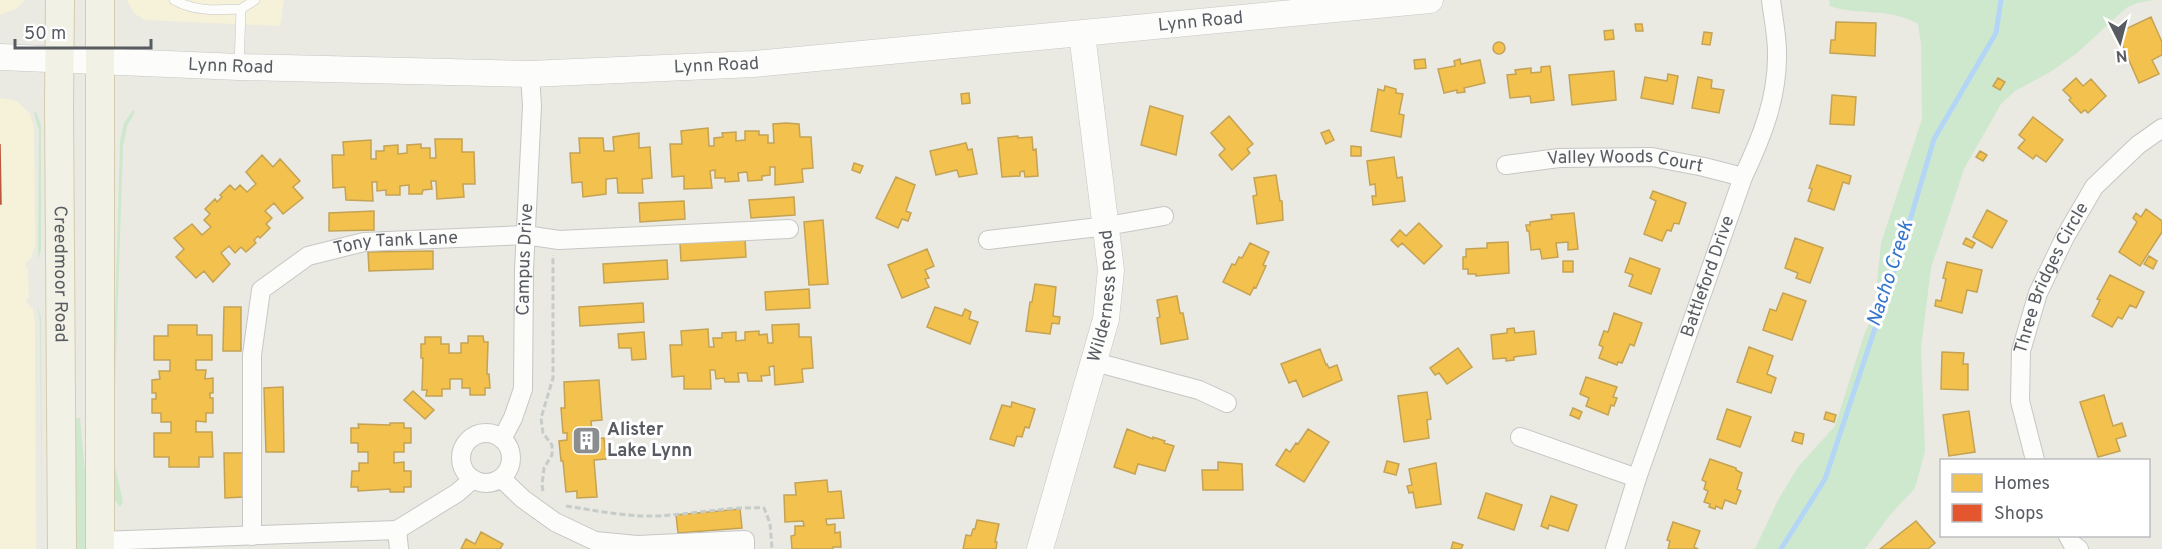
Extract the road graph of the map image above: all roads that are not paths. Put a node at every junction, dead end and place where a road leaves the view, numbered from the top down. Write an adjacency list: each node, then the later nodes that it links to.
1 (60, 0): 10 (main road, Creedmoor Road)
2 (100, 0): 11 (main road)
3 (174, 0): 7 (lane)
4 (255, 0): 7 (lane)
5 (1430, 0): 8 (main road, Lynn Road)
6 (1771, 0): 16 (street, Battleford Drive)
7 (241, 9): 12 (lane)
8 (1082, 34): 13 (main road, Lynn Road); 18 (main road, Wilderness Road)
9 (0, 57): 10 (main road, Lynn Road)
10 (60, 61): 11 (main road, Lynn Road); 33 (main road, Creedmoor Road)
11 (100, 62): 12 (main road, Lynn Road); 32 (main road)
12 (239, 67): 13 (main road, Lynn Road)
13 (530, 74): 20 (street, Campus Drive)
14 (2162, 128): 26 (street, Three Bridges Circle)
15 (1506, 165): 16 (street, Valley Woods Court)
16 (1743, 177): 27 (street, Battleford Drive)
17 (1164, 216): 18 (street)
18 (1107, 226): 21 (street); 22 (main road, Wilderness Road)
19 (789, 229): 20 (street, Tony Tank Lane)
20 (525, 235): 25 (street, Campus Drive); 31 (street, Tony Tank Lane)
21 (988, 240)
22 (1095, 363): 23 (street); 36 (main road, Wilderness Road)
23 (1227, 403)
24 (1520, 437): 27 (street)
25 (502, 439): 28 (street); 29 (street)
26 (2034, 459)
27 (1638, 478): 37 (street, Battleford Drive)
28 (473, 479): 29 (street); 30 (street)
29 (502, 479): 35 (street)
30 (397, 530): 31 (street); 34 (street)
31 (252, 536): 32 (street)
32 (100, 545)
33 (62, 549)
34 (399, 549)
35 (745, 549)
36 (1040, 549)
37 (1615, 549)

